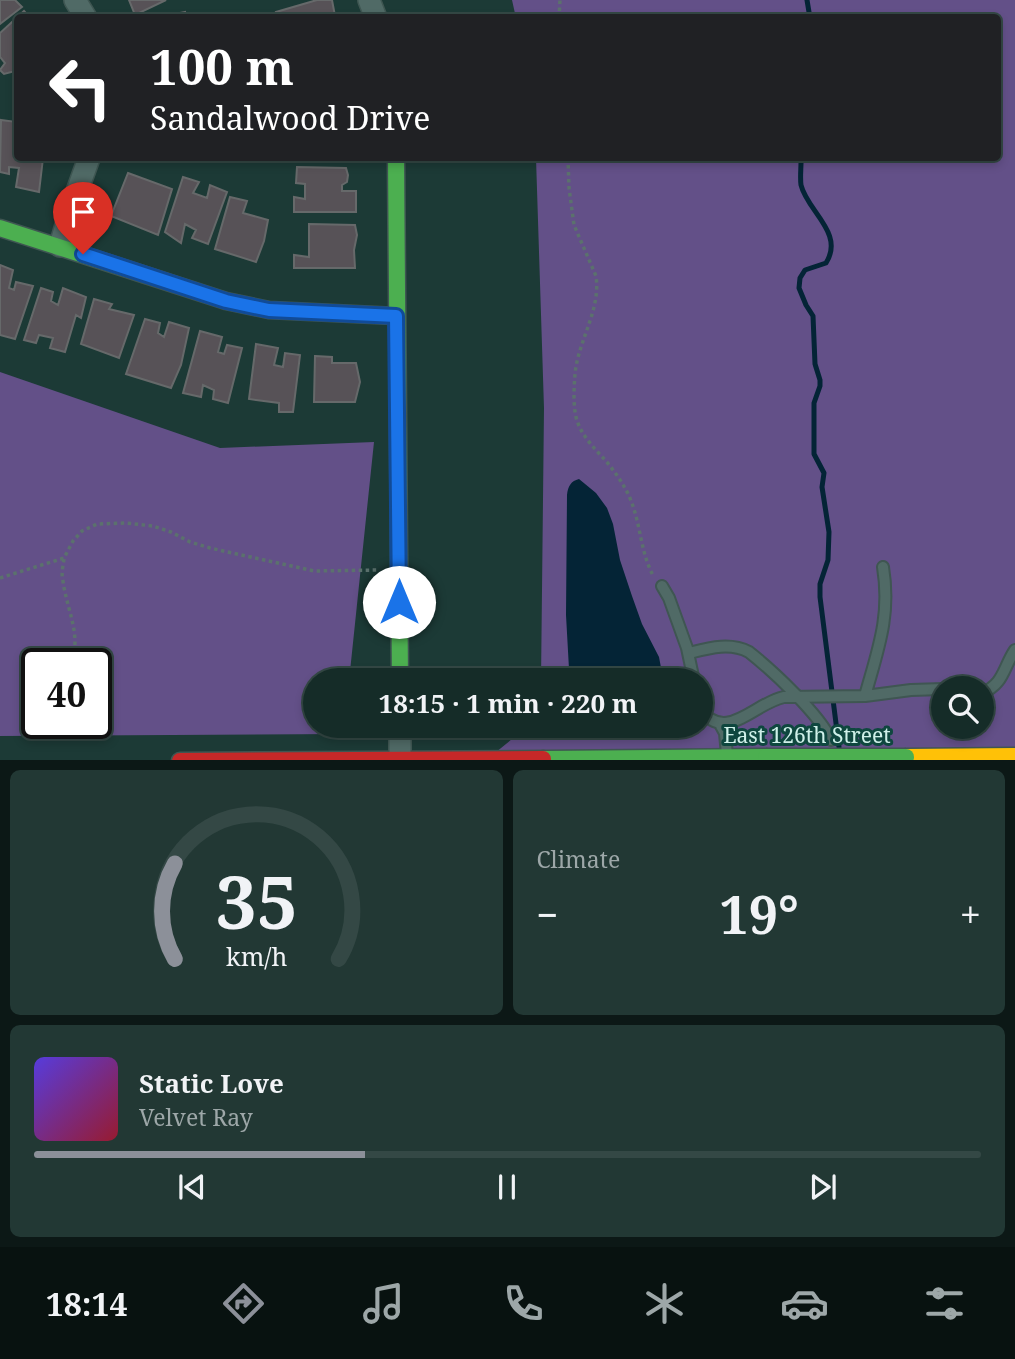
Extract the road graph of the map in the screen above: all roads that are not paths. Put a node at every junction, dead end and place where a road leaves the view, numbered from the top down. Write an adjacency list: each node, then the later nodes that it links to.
1 (88, 161): 4 (street)
2 (396, 161): 5 (street)
3 (0, 228): 4 (street)
4 (60, 246): 5 (street)
5 (396, 316): 10 (street)
6 (883, 567): 15 (lane)
7 (662, 586): 9 (lane)
8 (1015, 650): 12 (lane)
9 (689, 653): 11 (lane); 14 (lane)
10 (400, 668)
11 (692, 668)
12 (994, 687)
13 (931, 689): 15 (lane)
14 (795, 696): 15 (lane); 17 (lane); 19 (lane)
15 (865, 696)
16 (713, 721): 17 (lane)
17 (720, 724): 22 (lane)
18 (400, 738): 21 (street)
19 (831, 740)
20 (1015, 757): 22 (street, East 126th Street, bridge)
21 (400, 759): 22 (street, East 126th Street); 23 (street, East 126th Street)
22 (727, 759)
23 (290, 760)

